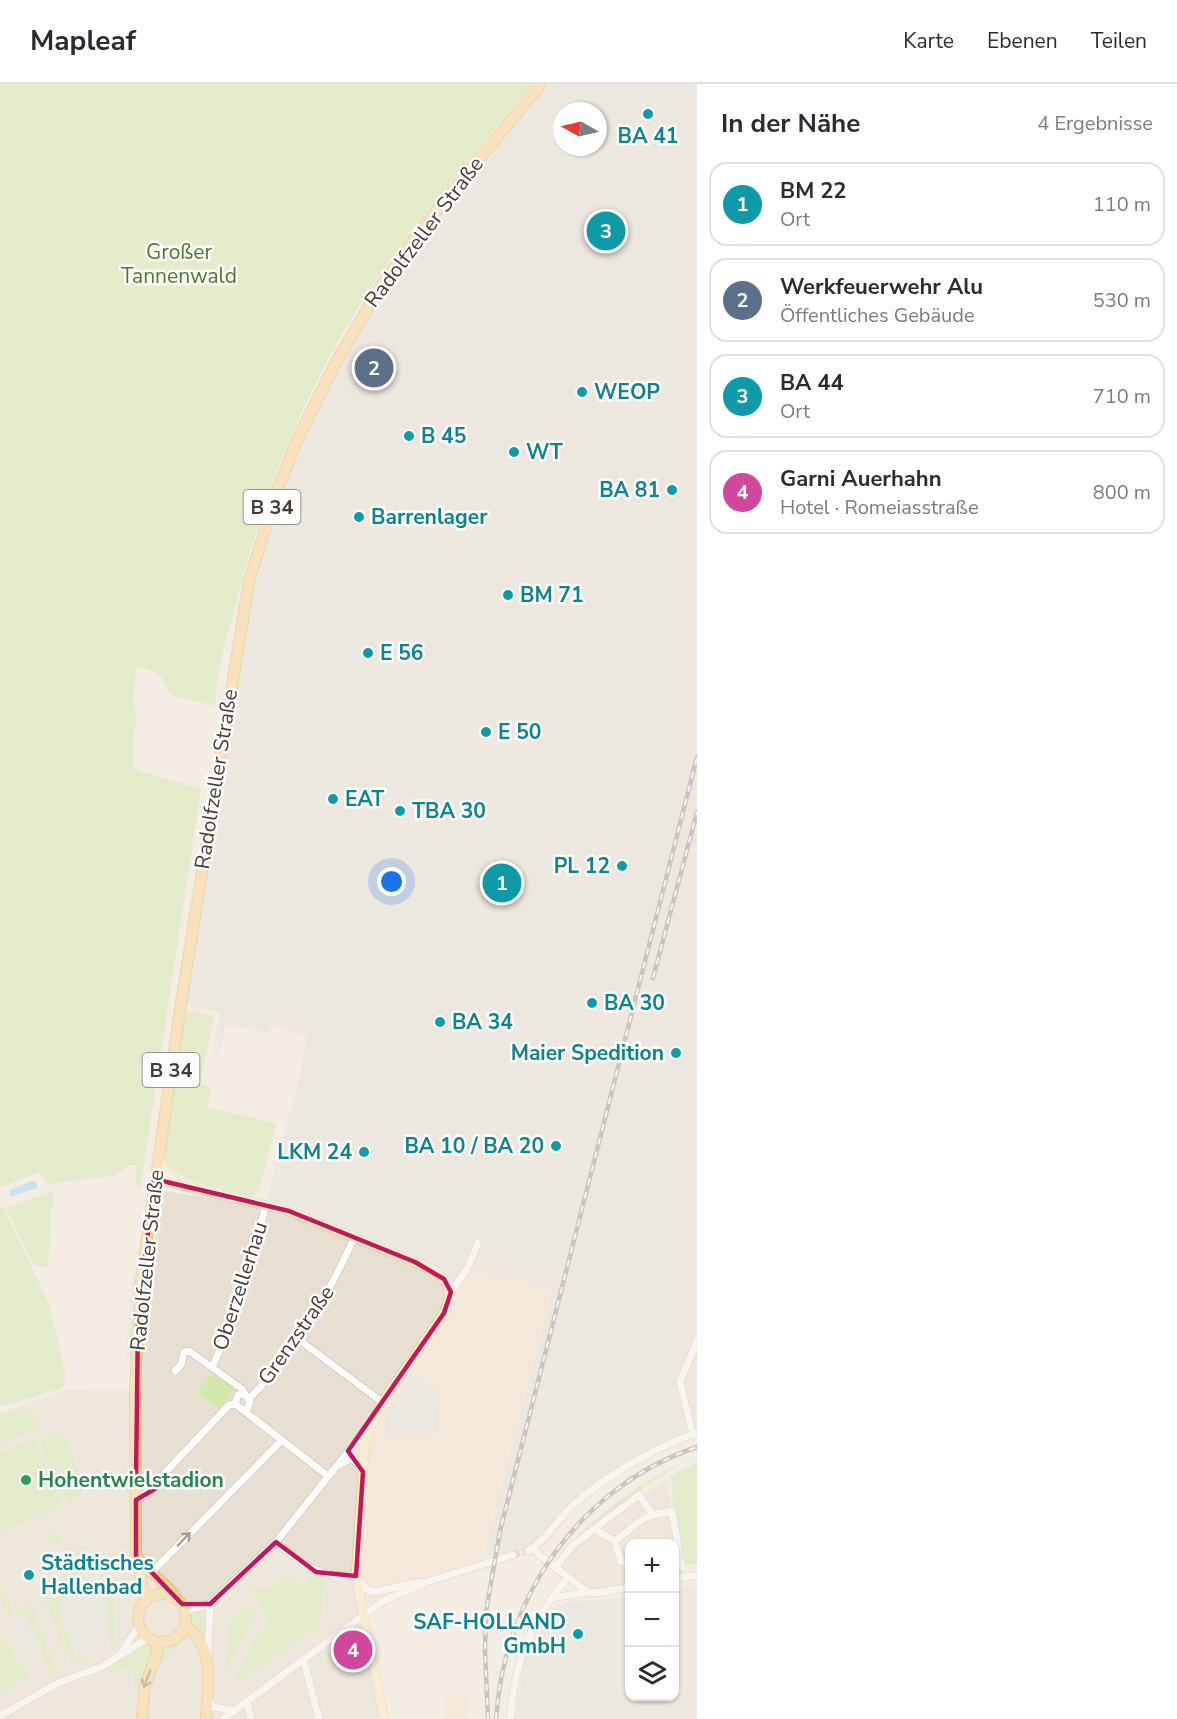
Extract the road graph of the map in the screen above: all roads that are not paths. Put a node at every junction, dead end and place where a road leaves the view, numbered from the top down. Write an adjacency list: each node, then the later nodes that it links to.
1 (541, 84): 2 (main road, Radolfzeller Straße / B 34)
2 (158, 1155): 3 (main road, Radolfzeller Straße / B 34); 4 (street)
3 (154, 1179): 4 (street); 24 (main road, Radolfzeller Straße / B 34)
4 (181, 1185): 5 (street)
5 (266, 1205): 6 (street); 11 (street, Oberzellerhau)
6 (355, 1236): 8 (street); 9 (street, Grenzstraße)
7 (478, 1243): 8 (street)
8 (451, 1292): 14 (street)
9 (298, 1339): 13 (street, Grenzstraße); 14 (street)
10 (697, 1341): 18 (street)
11 (212, 1367): 12 (street, Oberzellerhau); 13 (street, Oberzellerhau)
12 (175, 1371)
13 (246, 1396): 15 (street); 16 (street)
14 (382, 1402): 17 (street)
15 (235, 1404): 16 (street); 25 (street)
16 (243, 1410): 20 (street)
17 (369, 1426): 19 (street); 21 (street)
18 (695, 1434): 41 (street)
19 (365, 1439): 21 (street); 22 (street)
20 (281, 1441): 23 (street); 39 (street, one-way to 20)
21 (336, 1466): 22 (street); 23 (street)
22 (363, 1472): 40 (street)
23 (328, 1476): 31 (street)
24 (136, 1481): 25 (street); 26 (main road, Radolfzeller Straße / B 34)
25 (154, 1483): 26 (street)
26 (136, 1500): 33 (main road, Radolfzeller Straße / B 34)
27 (653, 1515): 28 (street); 29 (street); 30 (street)
28 (594, 1529): 30 (street); 36 (street)
29 (676, 1539)
30 (615, 1541): 35 (street)
31 (276, 1542): 40 (street); 49 (street)
32 (513, 1555): 43 (street)
33 (136, 1556): 39 (main road); 47 (main road, Radolfzeller Straße / B 34)
34 (679, 1557): 37 (street)
35 (625, 1561)
36 (558, 1564)
37 (682, 1567)
38 (697, 1575): 42 (street)
39 (154, 1576): 48 (main road)
40 (356, 1576): 43 (street); 50 (street)
41 (568, 1577): 45 (street); 46 (street)
42 (679, 1578)
43 (430, 1581): 50 (street)
44 (625, 1588): 45 (street)
45 (587, 1592): 46 (street)
46 (550, 1598): 69 (street)
47 (146, 1600): 48 (main road); 51 (main road, B 34)
48 (181, 1604): 49 (street); 52 (main road)
49 (210, 1604): 56 (street)
50 (365, 1614): 53 (street); 55 (street)
51 (139, 1625): 54 (main road); 57 (street)
52 (186, 1626): 54 (main road); 56 (main road)
53 (334, 1636): 55 (street); 58 (street)
54 (151, 1639): 57 (street); 63 (main road, one-way to 63)
55 (371, 1650): 68 (street)
56 (208, 1654): 59 (main road)
57 (116, 1659): 62 (street)
58 (304, 1662): 60 (street); 67 (street)
59 (207, 1700): 61 (street); 64 (main road)
60 (247, 1703): 61 (street); 66 (street)
61 (234, 1711): 65 (street)
62 (0, 1716)
63 (142, 1719)
64 (206, 1719)
65 (223, 1719)
66 (251, 1719)
67 (319, 1719)
68 (384, 1719)
69 (510, 1719)

